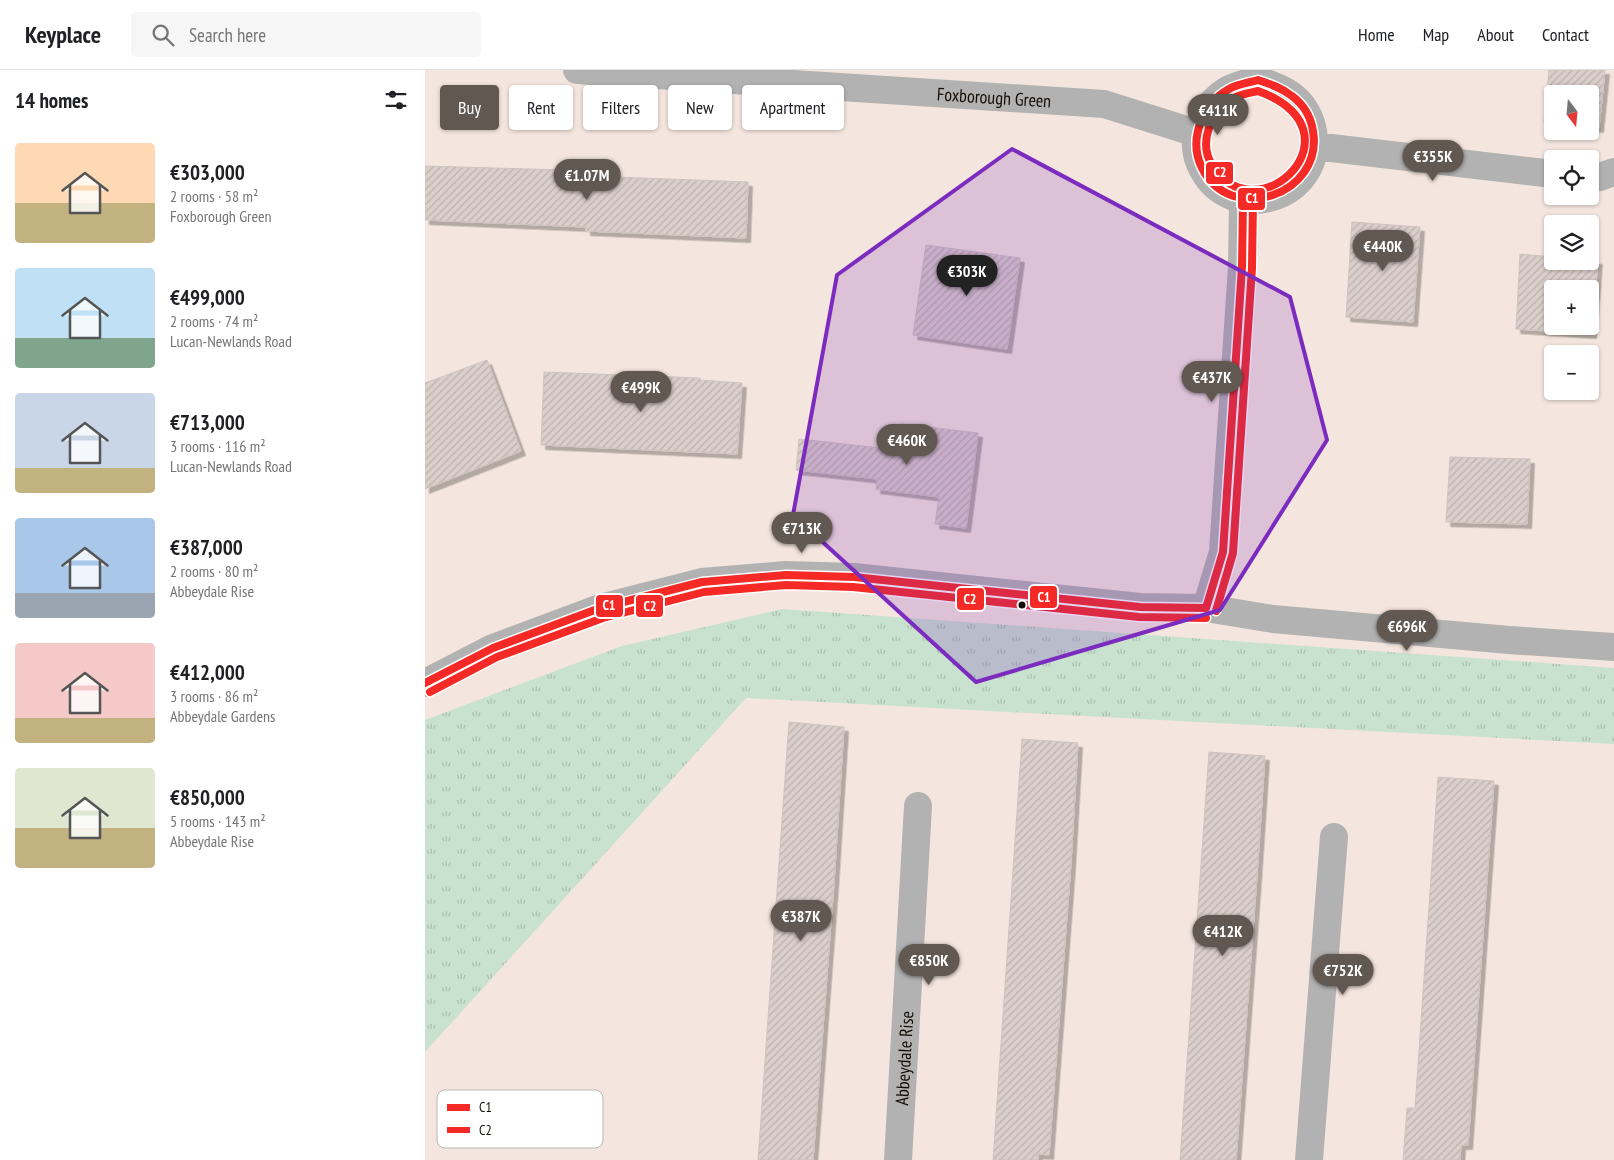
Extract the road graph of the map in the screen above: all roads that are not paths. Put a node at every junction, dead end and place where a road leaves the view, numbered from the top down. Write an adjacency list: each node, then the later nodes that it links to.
1 (580, 70): 3 (street, Foxborough Green)
2 (1259, 75): 3 (street); 4 (street)
3 (1196, 133): 8 (street)
4 (1315, 148): 6 (street); 8 (street)
5 (1614, 172): 7 (street)
6 (1544, 173)
7 (1599, 177)
8 (1243, 201): 9 (street)
9 (1206, 608): 10 (street); 11 (street)
10 (1614, 647)
11 (425, 683)
12 (919, 806): 14 (street, Abbeydale Rise)
13 (1334, 837): 15 (street)
14 (898, 1160)
15 (1309, 1160)

